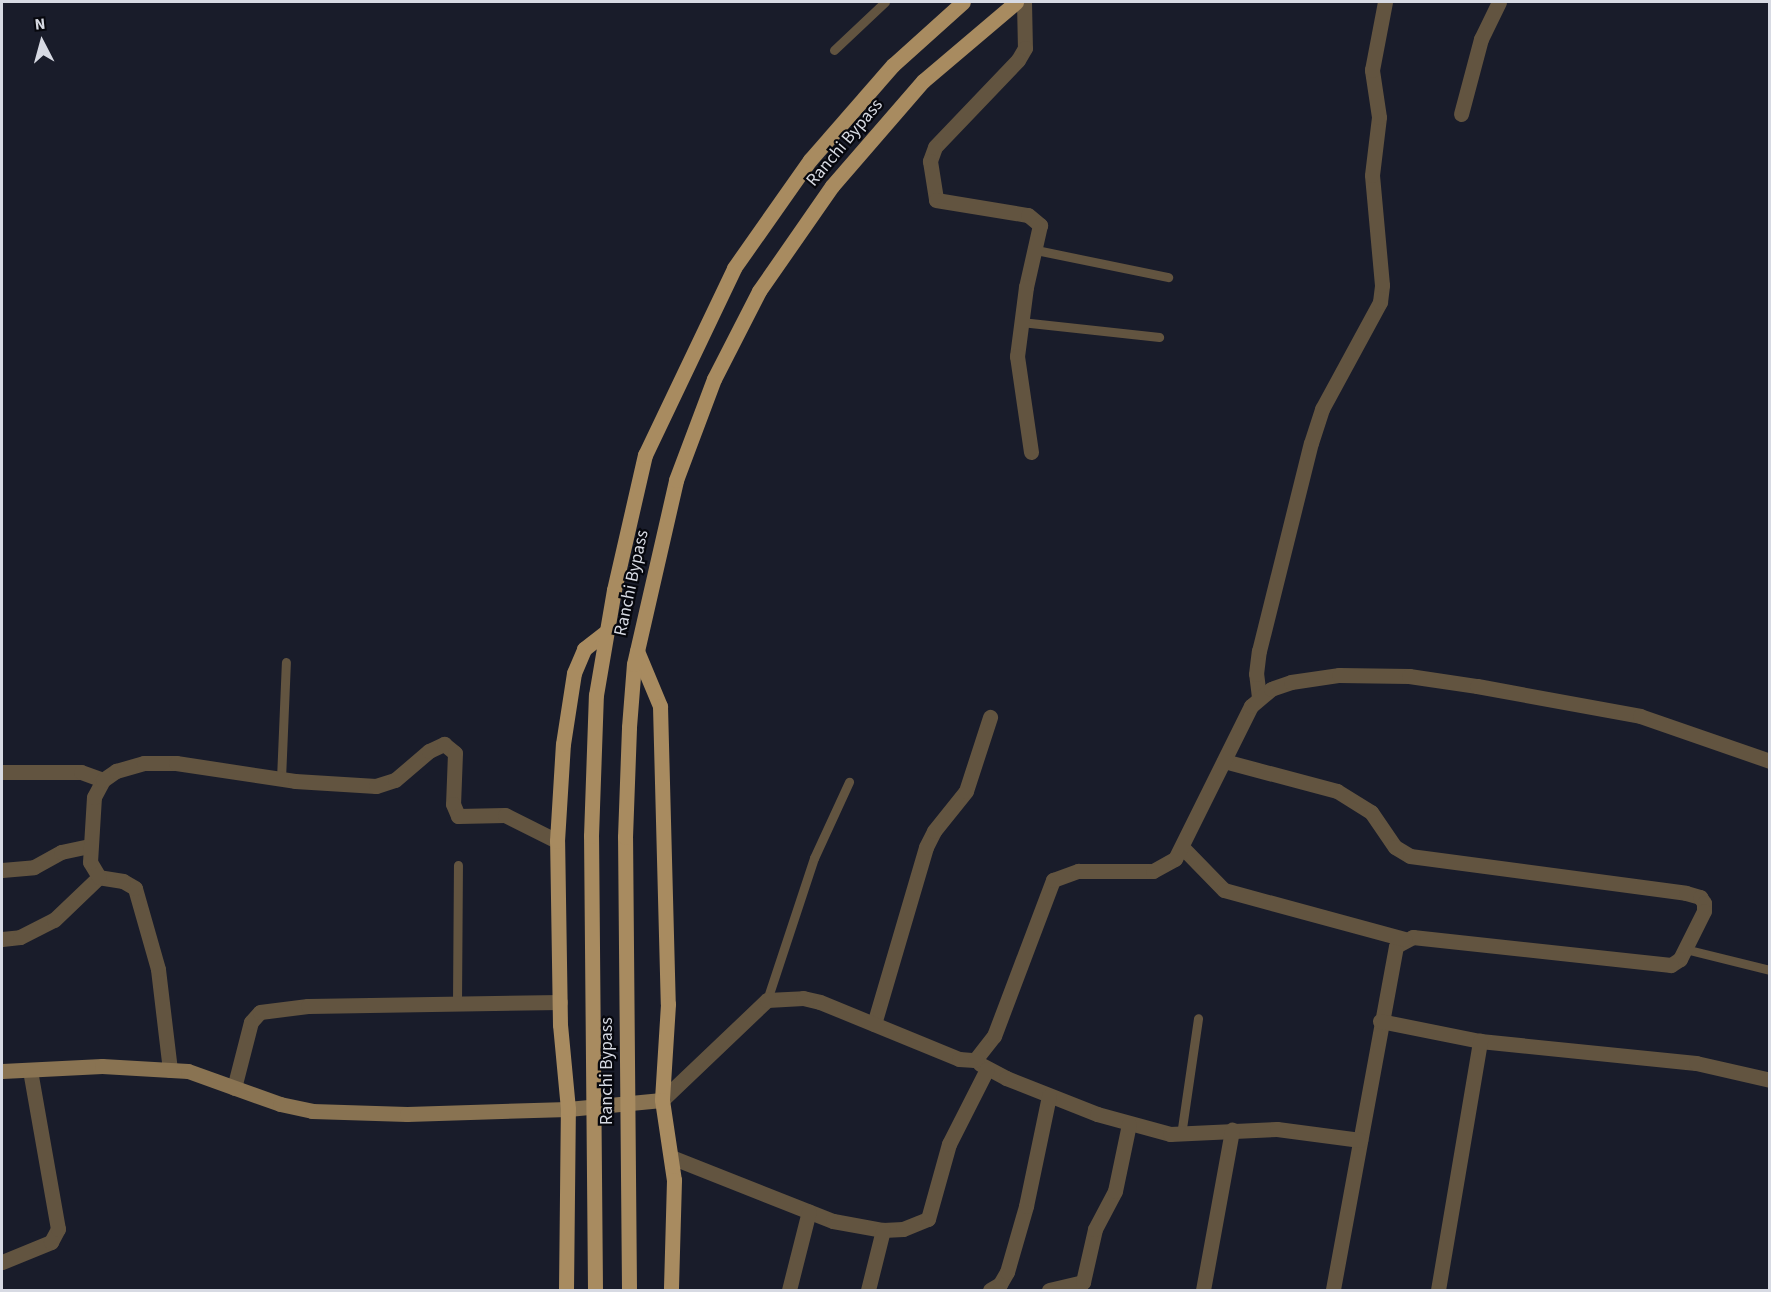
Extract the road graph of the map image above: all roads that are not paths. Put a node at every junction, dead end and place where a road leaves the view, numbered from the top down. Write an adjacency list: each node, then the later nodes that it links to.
1 (885, 2): 7 (lane)
2 (963, 2): 14 (main road, Ranchi Bypass)
3 (1016, 2): 15 (main road, Ranchi Bypass)
4 (1024, 2): 9 (street)
5 (1385, 2): 17 (street)
6 (1498, 2): 8 (street)
7 (834, 50)
8 (1461, 114)
9 (1036, 250): 10 (lane); 11 (street)
10 (1168, 277)
11 (1022, 322): 12 (lane); 13 (street)
12 (1159, 337)
13 (1031, 452)
14 (607, 632): 25 (main road); 60 (main road, Ranchi Bypass)
15 (637, 651): 49 (main road); 61 (main road, Ranchi Bypass)
16 (286, 662): 22 (lane)
17 (1259, 697): 19 (street); 20 (street)
18 (990, 717): 40 (street)
19 (1224, 761): 27 (street); 33 (street)
20 (1770, 761)
21 (2, 772): 23 (street)
22 (281, 779): 23 (street); 25 (street)
23 (104, 780): 26 (street)
24 (849, 782): 35 (lane)
25 (557, 841): 36 (main road)
26 (90, 846): 29 (street); 30 (street)
27 (1182, 847): 32 (street); 42 (street)
28 (458, 865): 37 (lane)
29 (2, 870)
30 (99, 877): 31 (street); 44 (street)
31 (2, 939)
32 (1404, 939): 33 (street); 39 (street)
33 (1685, 949): 34 (lane)
34 (1770, 970)
35 (767, 1000): 40 (street); 49 (street)
36 (560, 1002): 37 (street); 50 (main road)
37 (458, 1004): 47 (street)
38 (1198, 1018): 53 (lane)
39 (1380, 1021): 41 (street); 54 (street)
40 (874, 1024): 42 (street)
41 (1480, 1041): 46 (street); 69 (street)
42 (981, 1065): 48 (street); 57 (street)
43 (30, 1070): 44 (street); 45 (street); 58 (street)
44 (170, 1070): 47 (street)
45 (2, 1071)
46 (1770, 1080)
47 (234, 1088): 50 (street)
48 (1049, 1096): 51 (street); 65 (street)
49 (662, 1100): 50 (street); 55 (main road)
50 (568, 1109): 59 (main road)
51 (1129, 1124): 53 (street); 66 (street)
52 (1232, 1130): 53 (street); 54 (street); 67 (street)
53 (1181, 1134)
54 (1360, 1140): 68 (street)
55 (671, 1157): 56 (street); 62 (main road)
56 (809, 1212): 57 (street); 63 (street)
57 (883, 1230): 64 (street)
58 (2, 1262)
59 (566, 1290)
60 (595, 1290)
61 (629, 1290)
62 (671, 1290)
63 (789, 1290)
64 (868, 1290)
65 (990, 1290)
66 (1049, 1290)
67 (1203, 1290)
68 (1333, 1290)
69 (1438, 1290)

